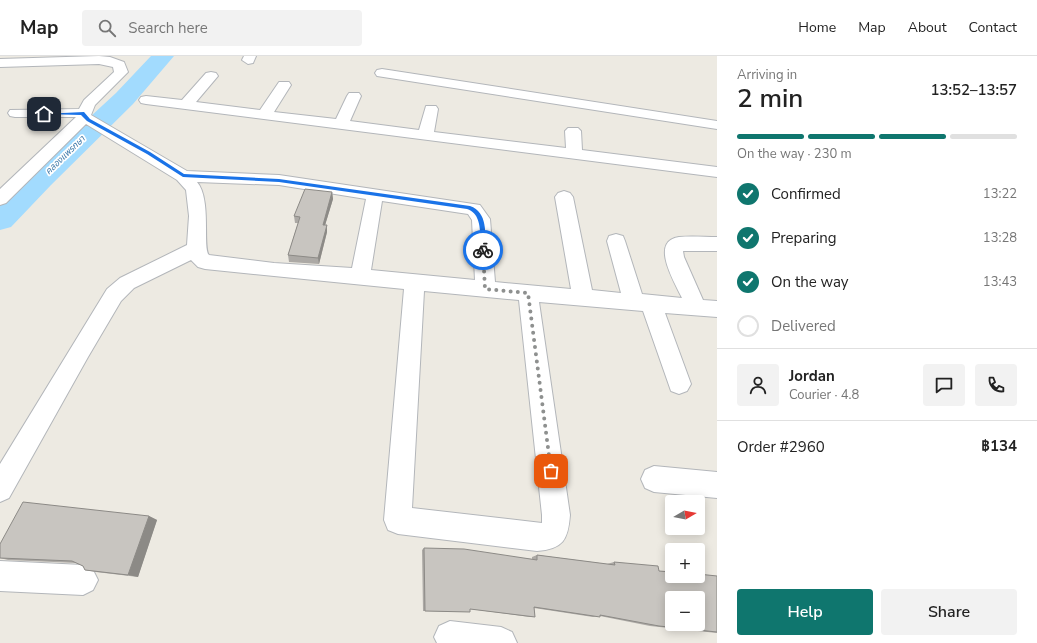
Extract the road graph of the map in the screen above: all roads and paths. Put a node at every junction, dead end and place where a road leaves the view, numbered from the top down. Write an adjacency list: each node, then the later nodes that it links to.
1 (111, 58): 2 (street); 12 (street)
2 (0, 62)
3 (382, 73): 14 (street)
4 (211, 76): 8 (street)
5 (284, 85): 11 (street)
6 (354, 96): 13 (street)
7 (146, 100): 8 (street)
8 (186, 106): 11 (street)
9 (431, 108): 16 (street)
10 (15, 114): 12 (street)
11 (264, 115): 13 (street)
12 (89, 120): 19 (street); 22 (street)
13 (341, 125): 16 (street)
14 (717, 125)
15 (573, 131): 17 (street)
16 (425, 136): 17 (street)
17 (574, 155): 18 (street)
18 (717, 172)
19 (183, 176): 20 (street); 25 (street)
20 (375, 194): 26 (street); 28 (street)
21 (564, 197): 30 (street)
22 (0, 199)
23 (616, 240): 31 (street)
24 (717, 244): 32 (street)
25 (196, 249): 26 (street); 36 (street)
26 (360, 276): 27 (street)
27 (414, 283): 28 (street); 29 (street)
28 (485, 289): 29 (street)
29 (528, 293): 30 (street)
30 (583, 297): 31 (street)
31 (643, 302): 32 (street); 34 (street)
32 (696, 307): 33 (street)
33 (717, 309)
34 (678, 384)
35 (654, 479): 37 (street)
36 (2, 480)
37 (717, 485)
38 (0, 576): 39 (street)
39 (83, 580)
40 (450, 637): 41 (street)
41 (501, 643)

